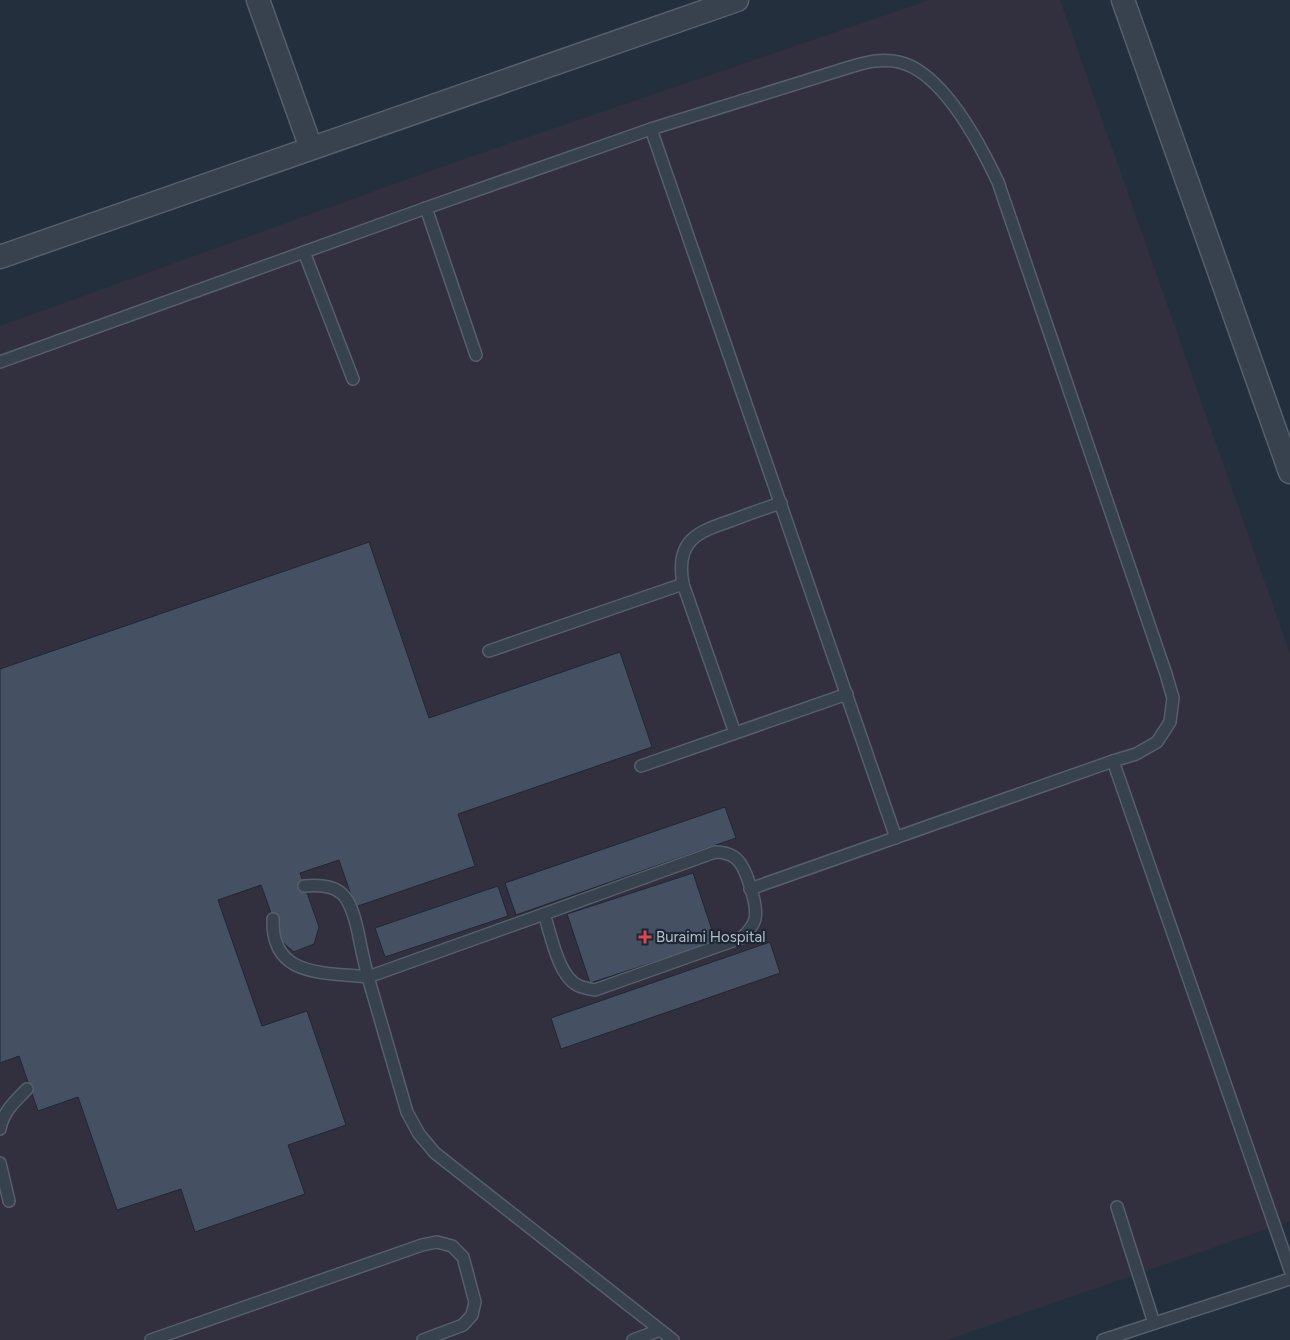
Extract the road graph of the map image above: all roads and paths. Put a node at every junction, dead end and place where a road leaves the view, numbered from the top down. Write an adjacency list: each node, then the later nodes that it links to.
1 (258, 0): 5 (street)
2 (736, 0): 5 (street)
3 (1123, 0): 12 (street)
4 (651, 129): 6 (lane); 13 (lane); 18 (lane)
5 (311, 148): 8 (street)
6 (426, 208): 7 (lane); 9 (lane)
7 (304, 252): 10 (lane); 11 (lane)
8 (0, 257)
9 (476, 355)
10 (0, 362)
11 (353, 380)
12 (1290, 472)
13 (781, 503): 14 (lane); 16 (lane)
14 (683, 584): 15 (lane); 17 (lane)
15 (489, 651)
16 (847, 694): 17 (lane); 20 (lane)
17 (735, 733): 19 (lane)
18 (1113, 761): 20 (lane); 31 (lane)
19 (640, 766)
20 (896, 838): 22 (lane)
21 (304, 886): 25 (lane)
22 (750, 889): 23 (lane); 23 (lane)
23 (544, 914): 25 (lane)
24 (273, 919): 25 (lane)
25 (368, 977): 34 (lane)
26 (27, 1089): 27 (lane)
27 (0, 1129)
28 (0, 1163): 29 (lane)
29 (9, 1201)
30 (1117, 1207): 33 (lane)
31 (1290, 1270)
32 (1290, 1279): 33 (lane)
33 (1154, 1323): 39 (lane)
34 (660, 1330): 37 (lane); 38 (lane)
35 (151, 1340): 36 (lane)
36 (423, 1340)
37 (633, 1340)
38 (673, 1340)
39 (1103, 1340)

